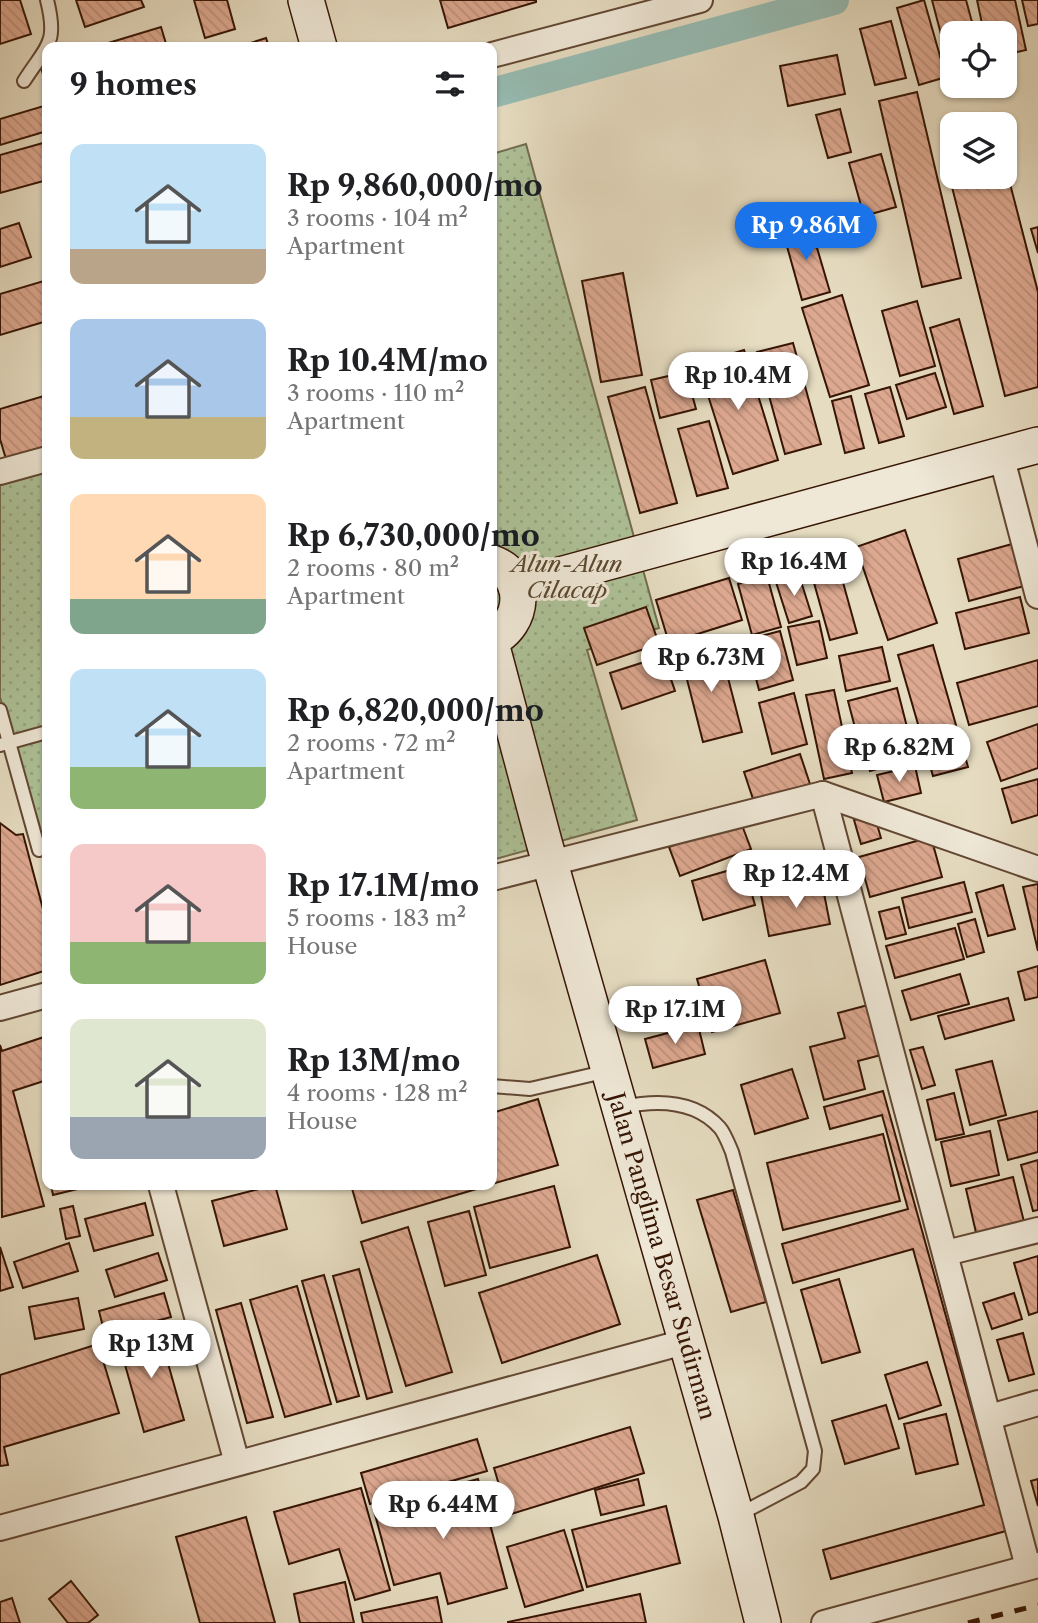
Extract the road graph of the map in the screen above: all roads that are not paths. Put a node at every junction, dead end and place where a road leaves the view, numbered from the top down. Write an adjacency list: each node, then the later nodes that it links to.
1 (47, 0): 4 (lane)
2 (306, 0): 5 (main road)
3 (700, 0): 7 (street)
4 (49, 42)
5 (318, 42)
6 (42, 53): 8 (lane)
7 (497, 54)
8 (24, 81)
9 (1038, 445): 10 (main road)
10 (1001, 455): 14 (main road); 15 (street)
11 (42, 460): 12 (street)
12 (0, 472)
13 (497, 566): 14 (main road)
14 (516, 587): 16 (main road)
15 (1038, 596)
16 (497, 636)
17 (497, 666): 23 (main road, Jalan Panglima Besar Sudirman)
18 (0, 710): 20 (lane)
19 (42, 733): 20 (lane)
20 (5, 744): 22 (lane)
21 (823, 794): 23 (street); 24 (street); 33 (street)
22 (39, 850)
23 (550, 863): 25 (street); 28 (main road, Jalan Panglima Besar Sudirman)
24 (1038, 869)
25 (497, 877)
26 (42, 996): 27 (street)
27 (0, 1007)
28 (609, 1071): 29 (lane); 30 (main road, Jalan Panglima Besar Sudirman)
29 (497, 1086)
30 (619, 1108): 34 (main road, Jalan Panglima Besar Sudirman); 38 (lane)
31 (162, 1190): 37 (street)
32 (1038, 1230): 33 (street)
33 (946, 1254): 36 (street)
34 (688, 1341): 37 (street); 38 (main road, Jalan Panglima Besar Sudirman)
35 (1038, 1403): 36 (street)
36 (990, 1417): 40 (street)
37 (237, 1463): 39 (street)
38 (736, 1516): 41 (main road, Jalan Panglima Besar Sudirman)
39 (0, 1528)
40 (1033, 1566): 42 (street)
41 (763, 1623)
42 (824, 1623)

